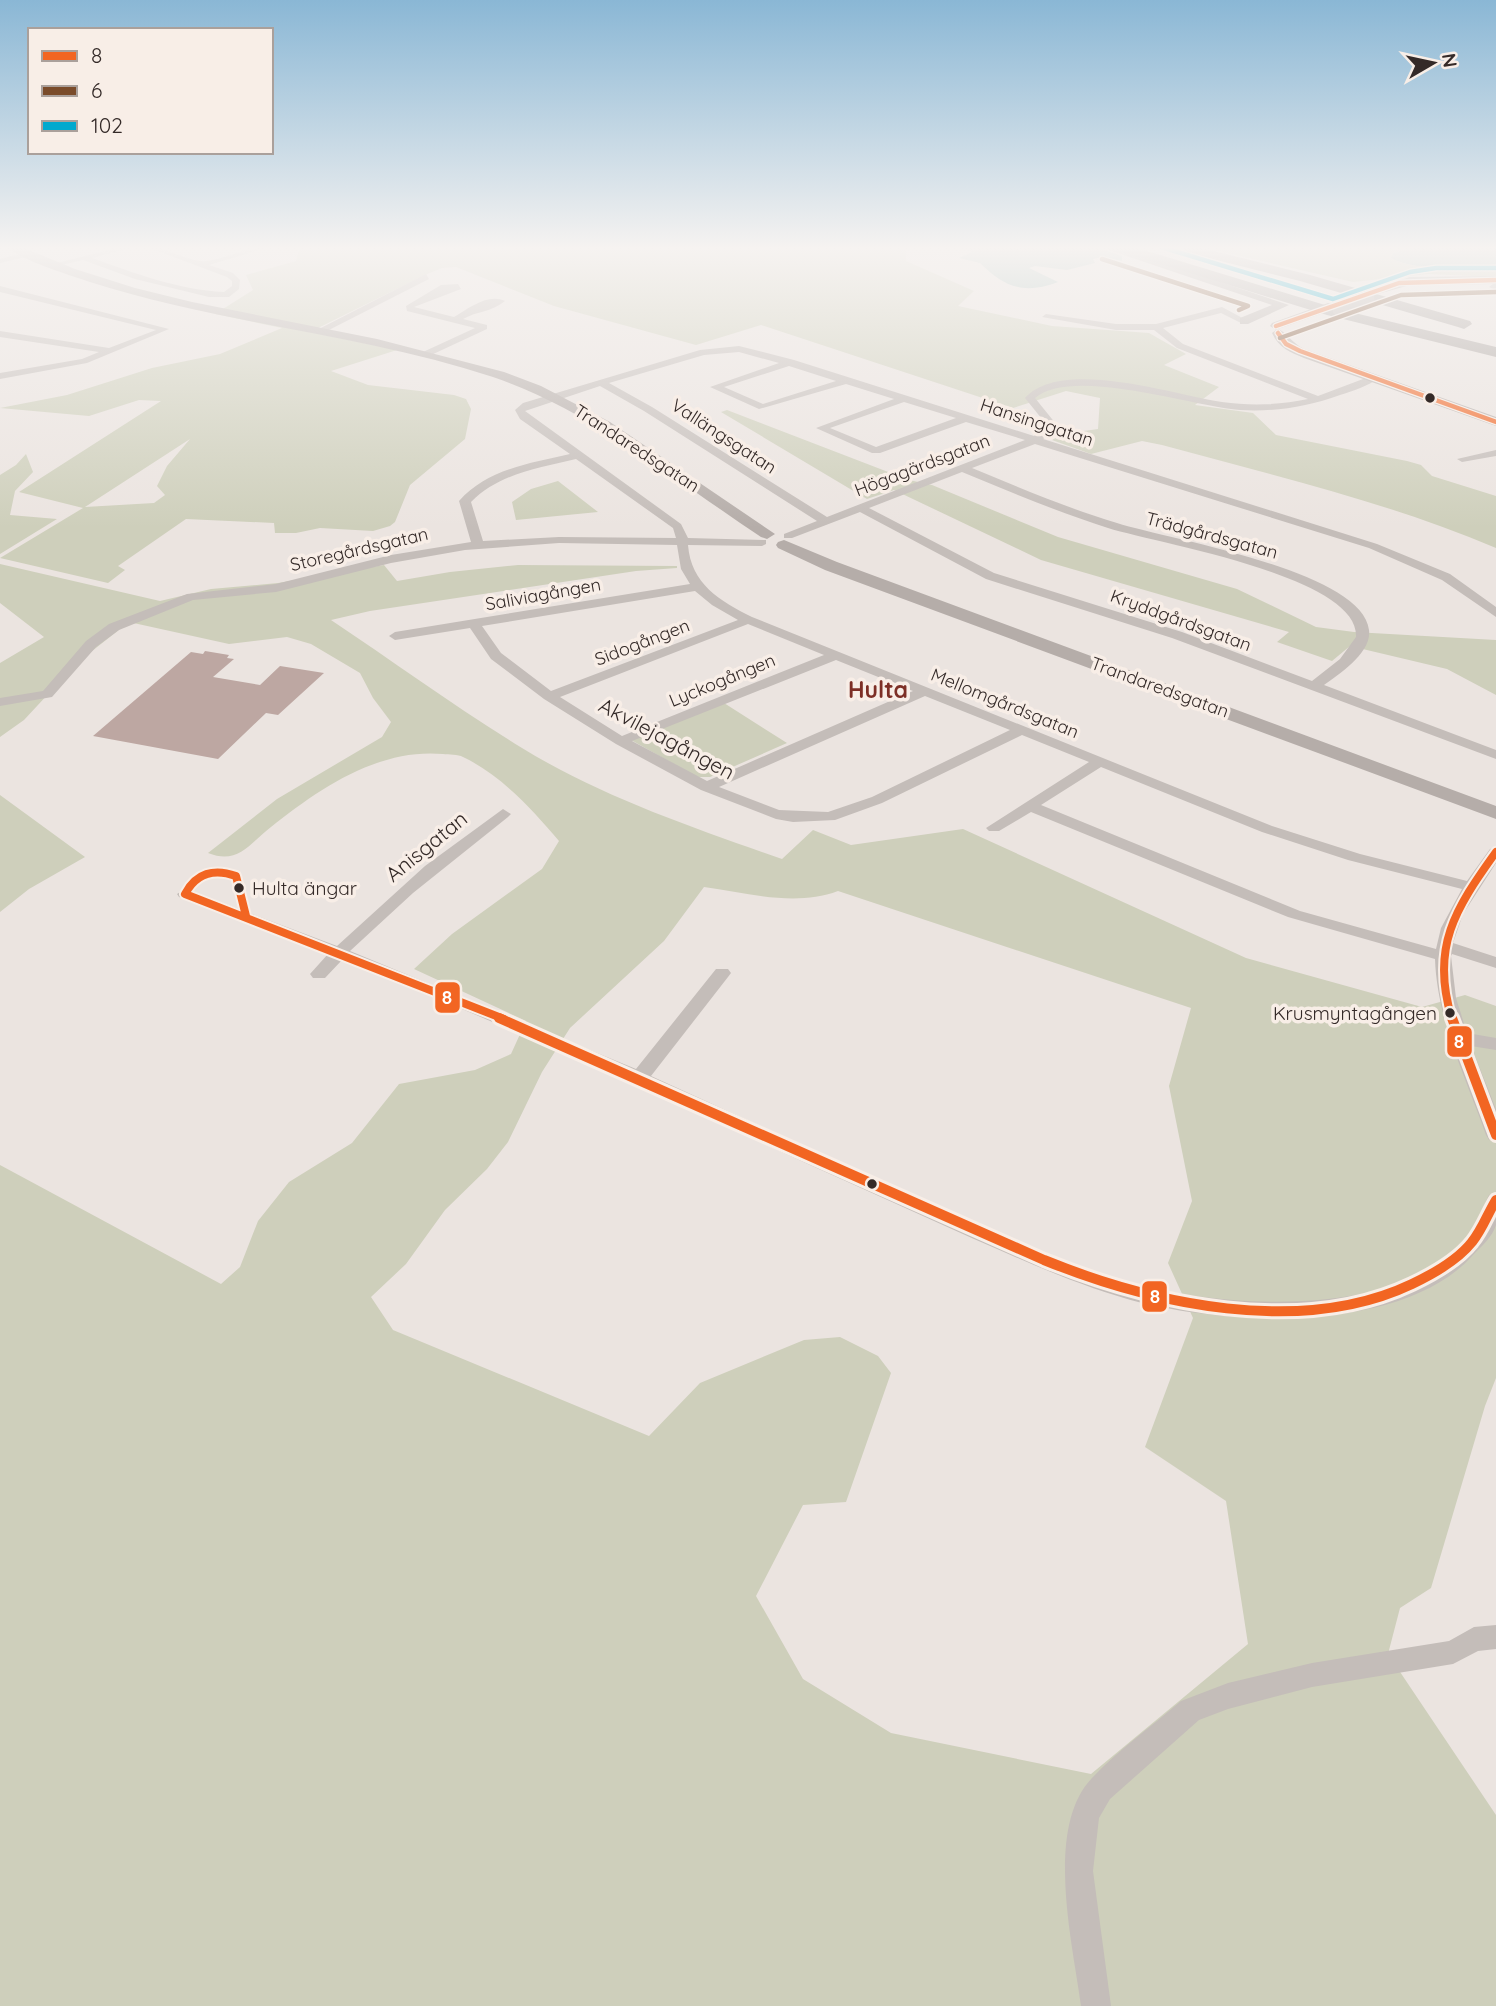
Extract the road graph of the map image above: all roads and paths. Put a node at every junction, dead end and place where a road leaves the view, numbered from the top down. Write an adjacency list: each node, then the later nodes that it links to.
1 (43, 341): 8 (street)
2 (136, 341): 8 (street)
3 (364, 341): 10 (street, Trandaredsgatan)
4 (455, 341): 10 (street)
5 (1173, 341): 18 (street)
6 (1281, 341): 13 (street)
7 (1448, 341): 9 (highway)
8 (111, 351): 12 (street)
9 (1496, 352)
10 (426, 354): 16 (street, Trandaredsgatan)
11 (791, 362): 14 (street, Hansinggatan); 14 (street); 15 (street, Hansinggatan)
12 (0, 376)
13 (1374, 379): 18 (street); 20 (street)
14 (849, 380): 17 (street, Hansinggatan)
15 (601, 383): 16 (street, Hansinggatan); 27 (street, Vallängsgatan)
16 (552, 397): 23 (street); 28 (street, Trandaredsgatan)
17 (907, 398): 19 (street, Hansinggatan); 19 (street)
18 (1315, 398): 21 (street)
19 (969, 417): 21 (street, Hansinggatan)
20 (1496, 422)
21 (1035, 440): 25 (street, Högagärdsgatan); 33 (street, Hansinggatan)
22 (1496, 453): 24 (street)
23 (577, 456): 30 (street); 31 (street)
24 (1462, 459)
25 (962, 468): 26 (street, Högagärdsgatan); 38 (street, Trädgårdsgatan)
26 (860, 509): 27 (street, Högagärdsgatan); 38 (street, Kryddgårdsgatan)
27 (826, 521): 29 (street, Högagärdsgatan)
28 (765, 538): 29 (street, Trandaredsgatan); 30 (street, Storegårdsgatan)
29 (786, 540): 48 (street, Trandaredsgatan)
30 (684, 543): 31 (street, Storegårdsgatan); 32 (street)
31 (478, 545): 41 (street, Storegårdsgatan)
32 (696, 587): 34 (street, Mellomgårdsgatan); 35 (street, Saliviagången)
33 (1496, 613)
34 (748, 620): 37 (street, Mellomgårdsgatan); 40 (street, Sidogången)
35 (474, 624): 36 (street, Saliviagången); 40 (street, Akvilejagången)
36 (396, 636)
37 (836, 655): 39 (street, Mellomgårdsgatan); 43 (street, Lyckogången)
38 (1313, 687): 44 (street, Kryddgårdsgatan)
39 (925, 691): 42 (street, Mellomgårdsgatan); 46 (street)
40 (549, 696): 43 (street, Akvilejagången)
41 (0, 702)
42 (1022, 730): 45 (street, Mellomgårdsgatan); 46 (street, Akvilejagången)
43 (621, 741): 46 (street, Akvilejagången)
44 (1496, 755)
45 (1100, 762): 47 (street); 52 (street, Mellomgårdsgatan)
46 (706, 787)
47 (1030, 806): 50 (street); 54 (street)
48 (1496, 813)
49 (503, 814): 55 (street, Anisgatan)
50 (994, 828)
51 (1496, 852): 52 (street)
52 (1472, 887): 54 (street)
53 (185, 894): 55 (street)
54 (1444, 951): 56 (street); 59 (street)
55 (338, 952): 58 (street, Anisgatan); 61 (street)
56 (1496, 963)
57 (722, 973): 61 (street)
58 (319, 974)
59 (1461, 1038): 60 (street); 62 (street)
60 (1496, 1044)
61 (639, 1078): 63 (street)
62 (1496, 1135)
63 (1496, 1200)
64 (1485, 1638): 65 (street)
65 (1096, 2006)

